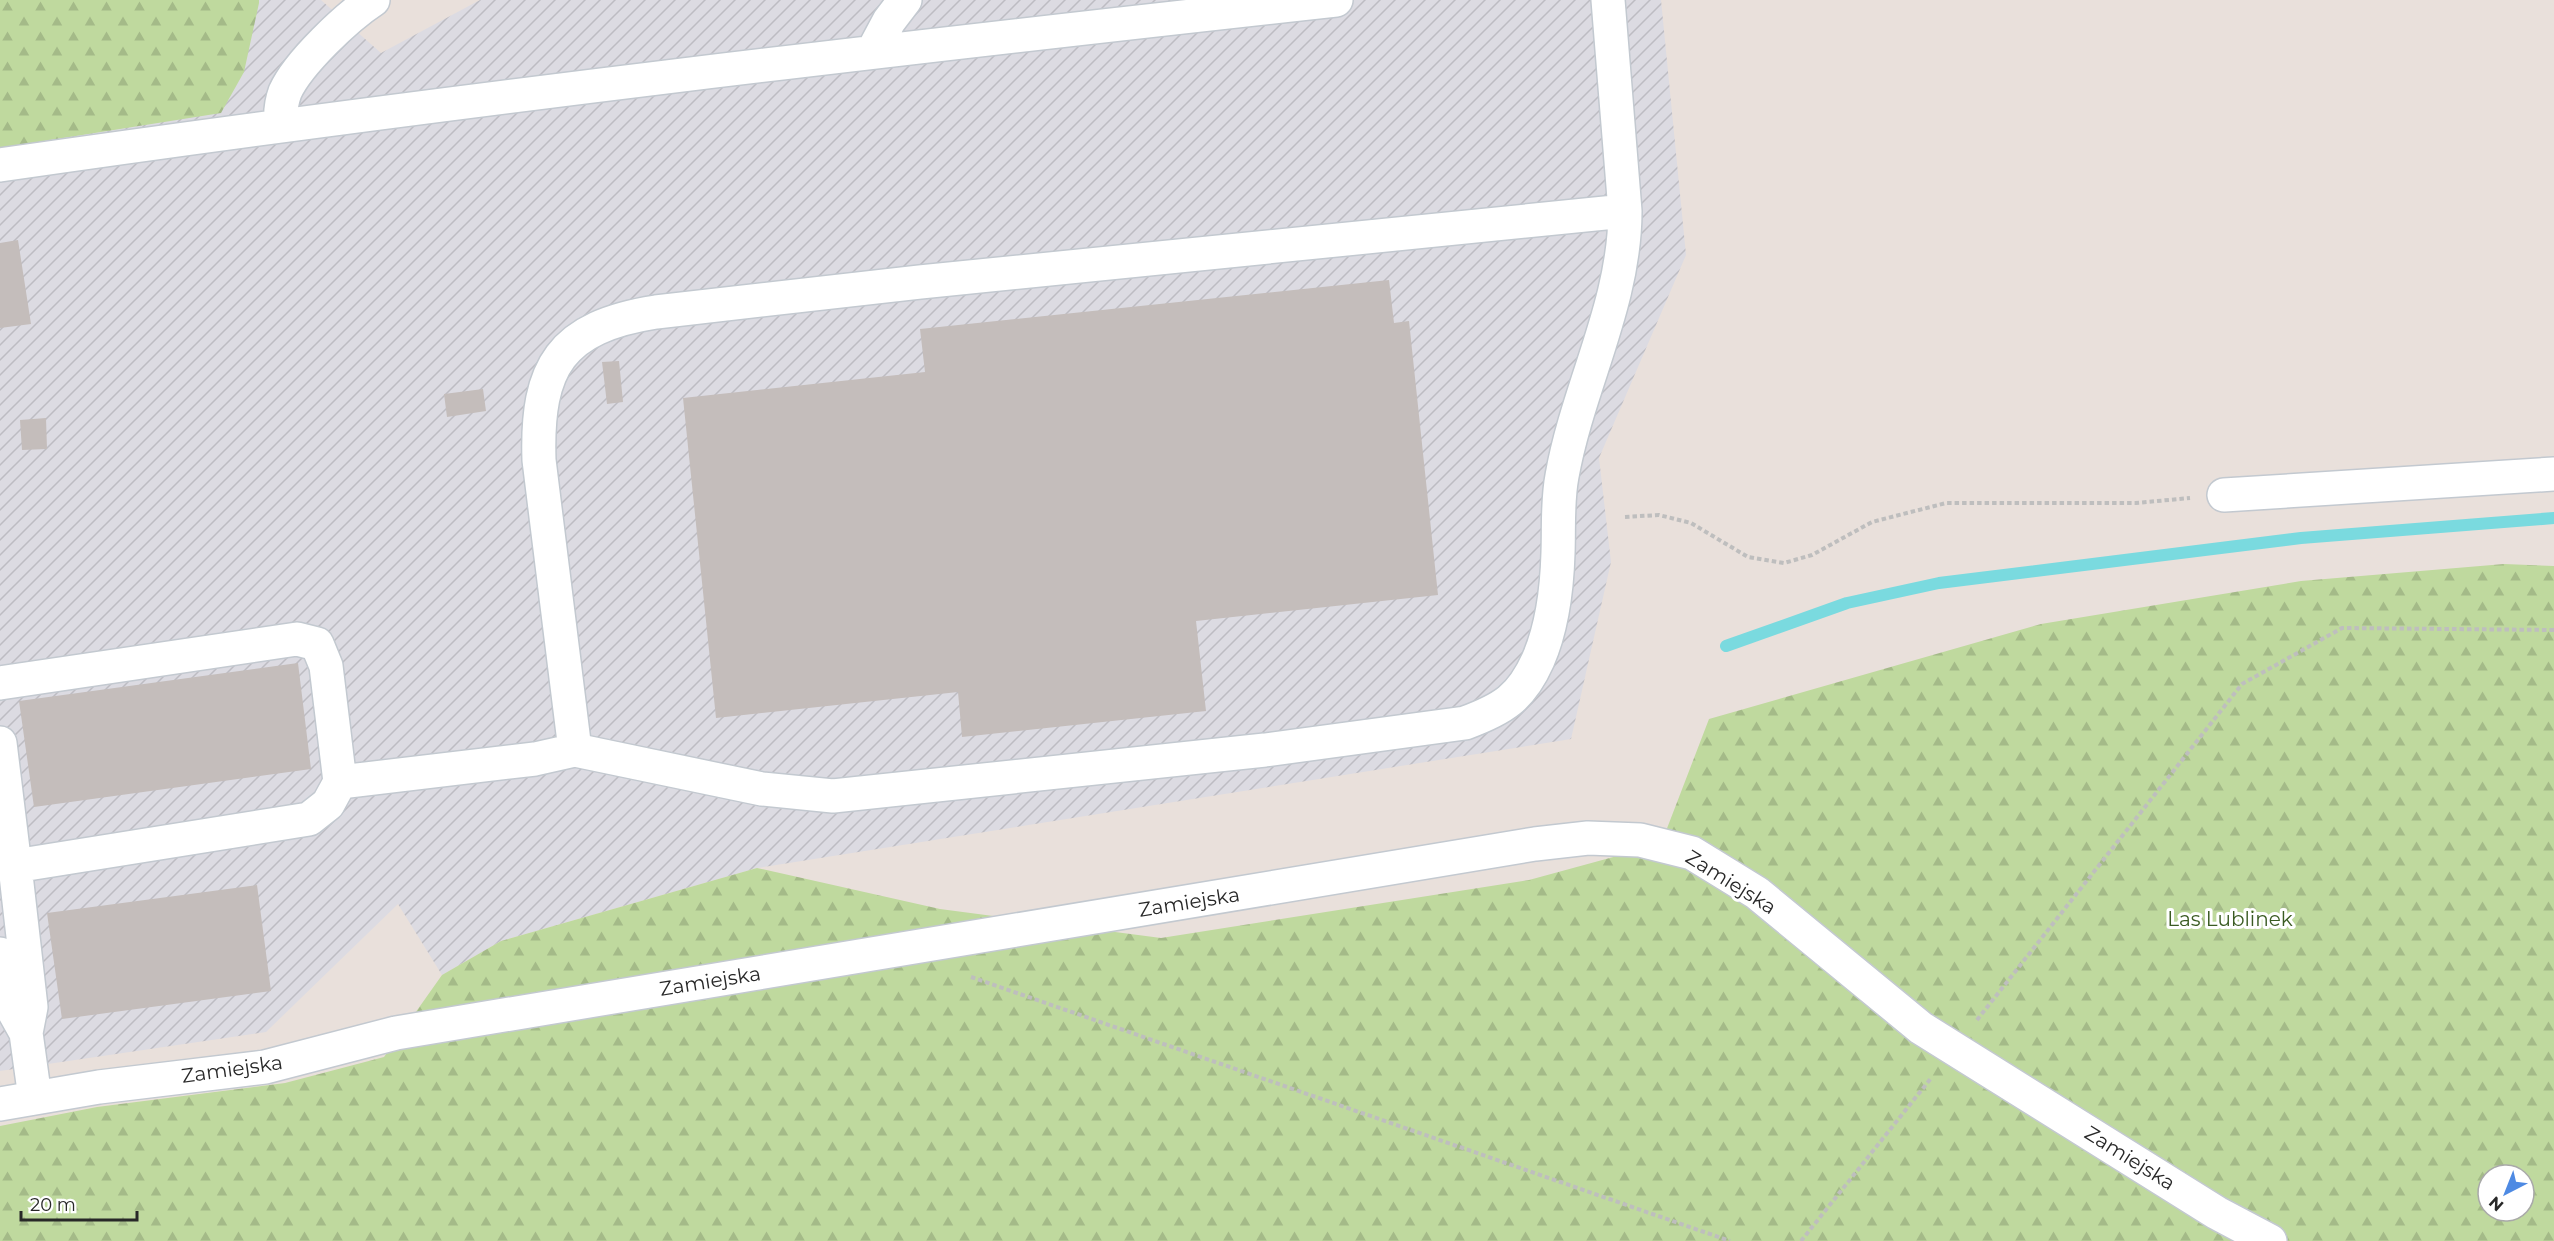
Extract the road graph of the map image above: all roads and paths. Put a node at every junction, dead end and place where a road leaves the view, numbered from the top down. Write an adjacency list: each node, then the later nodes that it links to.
1 (373, 0): 6 (street)
2 (906, 0): 5 (street)
3 (1336, 0): 5 (street)
4 (1608, 0): 8 (street)
5 (873, 51): 6 (street)
6 (281, 124): 7 (street)
7 (0, 165)
8 (1625, 211): 15 (street); 15 (street)
9 (2554, 474): 10 (street)
10 (2224, 495): 11 (path)
11 (1625, 517)
12 (2554, 630): 21 (path)
13 (0, 683): 16 (street)
14 (0, 742): 17 (street)
15 (575, 750): 16 (street)
16 (340, 782): 17 (street)
17 (7, 879): 20 (street)
18 (0, 954): 20 (street)
19 (963, 974): 24 (path)
20 (26, 1034): 22 (street)
21 (1954, 1050): 22 (street, Zamiejska); 25 (path); 26 (street, Zamiejska)
22 (35, 1098): 23 (street, Zamiejska)
23 (0, 1104)
24 (1730, 1241)
25 (1801, 1241)
26 (2270, 1241)

